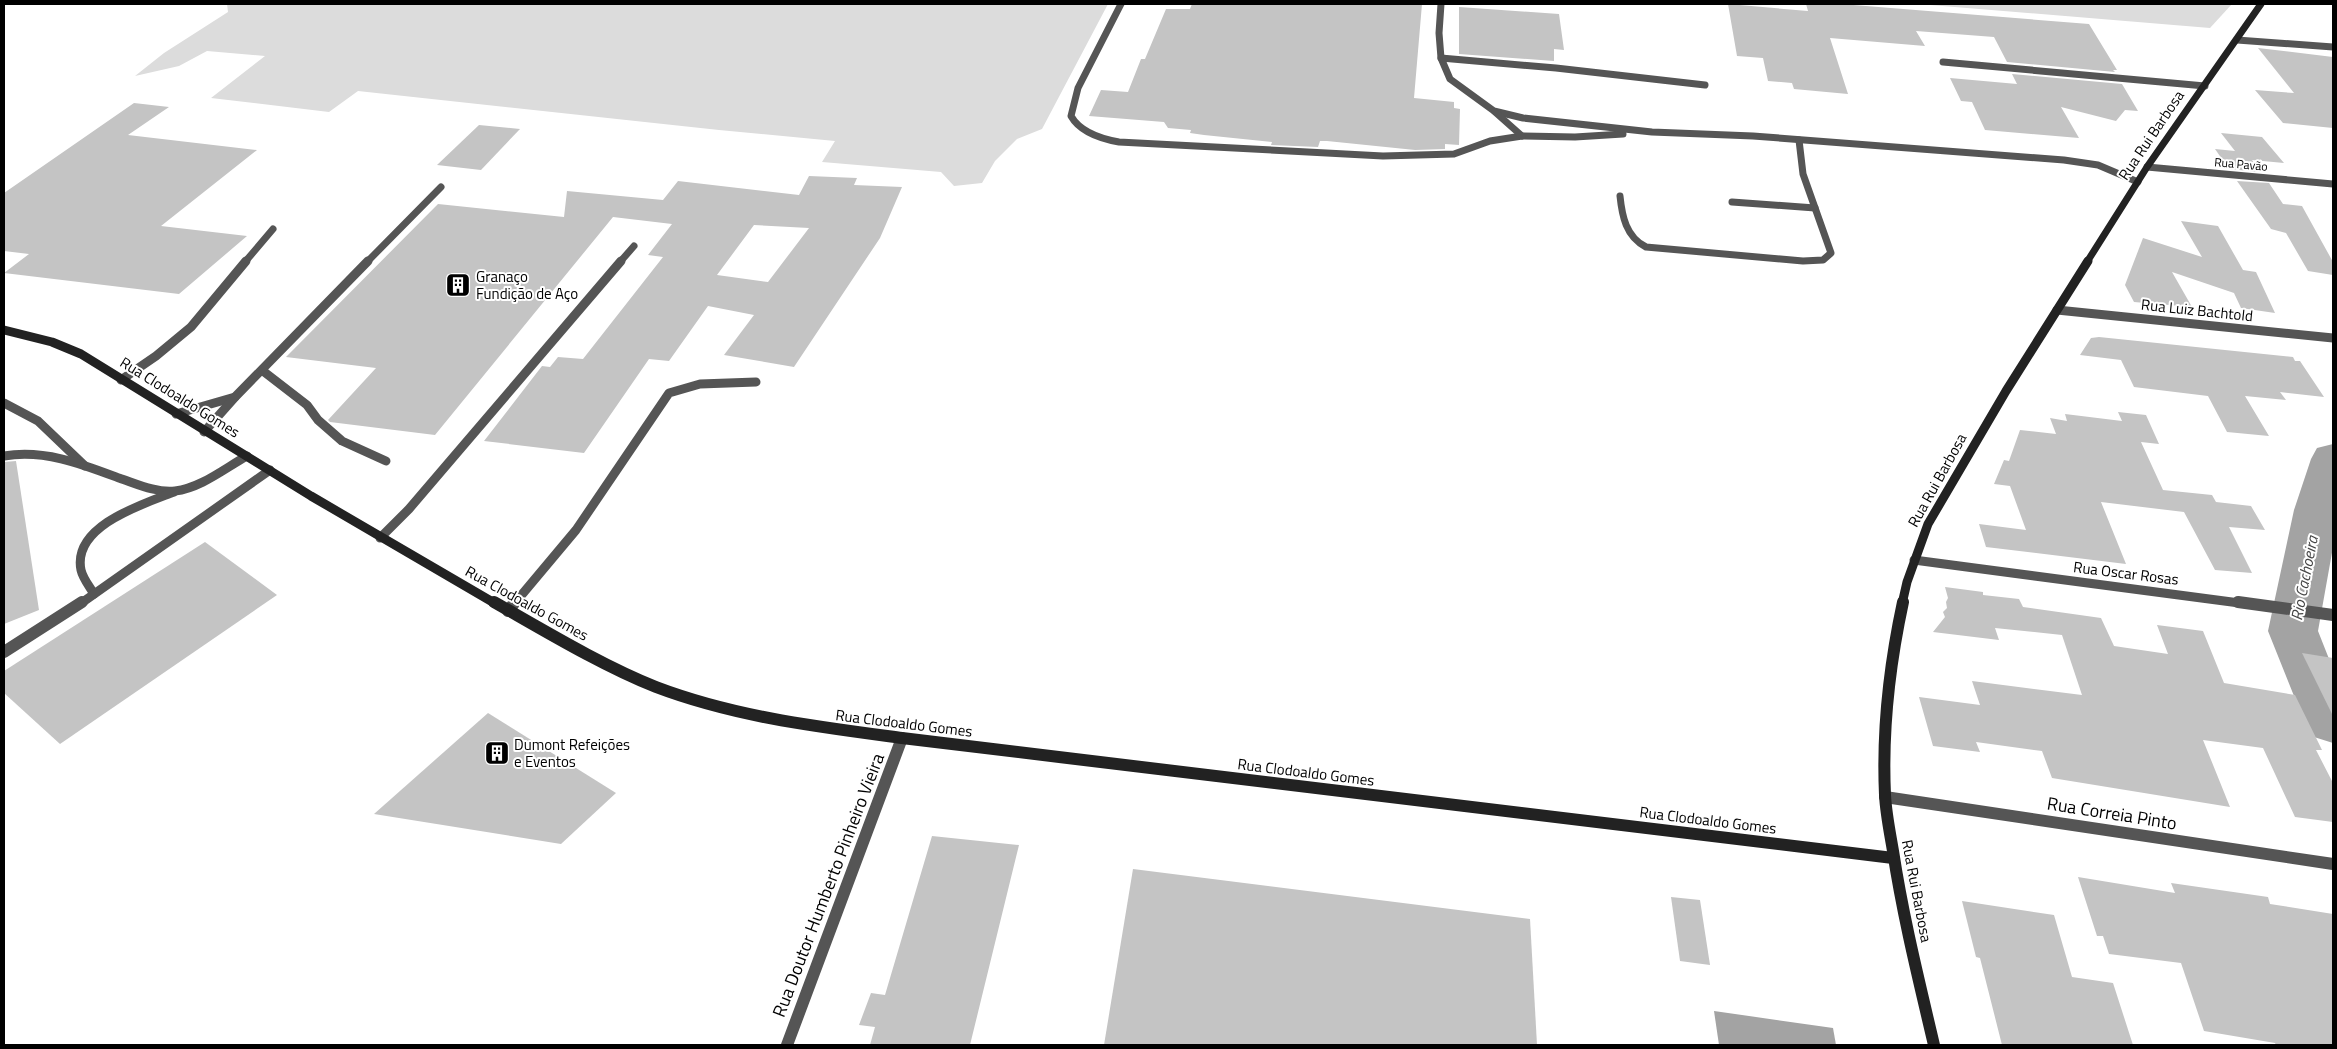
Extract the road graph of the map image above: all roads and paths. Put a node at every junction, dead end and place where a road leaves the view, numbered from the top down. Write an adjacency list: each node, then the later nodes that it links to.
1 (1121, 4): 12 (street)
2 (1441, 4): 6 (street)
3 (2261, 4): 4 (main road, Rua Rui Barbosa)
4 (2237, 40): 5 (street); 9 (main road, Rua Rui Barbosa)
5 (2333, 47)
6 (1441, 58): 8 (street); 10 (street)
7 (1943, 62): 9 (street)
8 (1705, 85)
9 (2205, 86): 14 (main road, Rua Rui Barbosa)
10 (1494, 111): 11 (street); 12 (street)
11 (1652, 132): 12 (street); 13 (street)
12 (1522, 136)
13 (1799, 140): 15 (street); 20 (street)
14 (2147, 167): 15 (main road, Rua Rui Barbosa); 16 (street, Rua Pavão)
15 (2138, 182): 23 (main road, Rua Rui Barbosa)
16 (2333, 184)
17 (441, 186): 26 (street)
18 (1620, 196): 20 (street)
19 (1732, 202): 20 (street)
20 (1815, 208)
21 (273, 229): 27 (street)
22 (634, 246): 39 (street)
23 (2057, 310): 25 (street, Rua Luiz Bachtold); 40 (main road, Rua Rui Barbosa)
24 (4, 330): 27 (main road, Rua Clodoaldo Gomes)
25 (2333, 338)
26 (263, 370): 29 (street); 35 (street)
27 (122, 380): 31 (main road, Rua Clodoaldo Gomes)
28 (756, 382): 42 (street)
29 (236, 396): 31 (street); 32 (street)
30 (4, 403): 36 (street)
31 (176, 414): 32 (main road, Rua Clodoaldo Gomes)
32 (204, 432): 34 (main road, Rua Clodoaldo Gomes)
33 (4, 456): 36 (street)
34 (246, 456): 37 (main road, Rua Clodoaldo Gomes); 38 (street)
35 (386, 461)
36 (86, 467): 38 (street)
37 (270, 470): 39 (main road, Rua Clodoaldo Gomes); 41 (street)
38 (175, 491): 41 (street)
39 (380, 538): 42 (main road, Rua Clodoaldo Gomes)
40 (1914, 560): 43 (street, Rua Oscar Rosas); 46 (main road, Rua Rui Barbosa)
41 (94, 594): 44 (street)
42 (508, 611): 45 (main road, Rua Clodoaldo Gomes)
43 (2333, 614)
44 (4, 652)
45 (902, 738): 47 (main road, Rua Clodoaldo Gomes); 49 (street, Rua Doutor Humberto Pinheiro Vieira)
46 (1885, 797): 47 (main road, Rua Rui Barbosa); 48 (street, Rua Correia Pinto)
47 (1893, 858): 50 (main road, Rua Rui Barbosa)
48 (2333, 864)
49 (787, 1045)
50 (1934, 1045)

